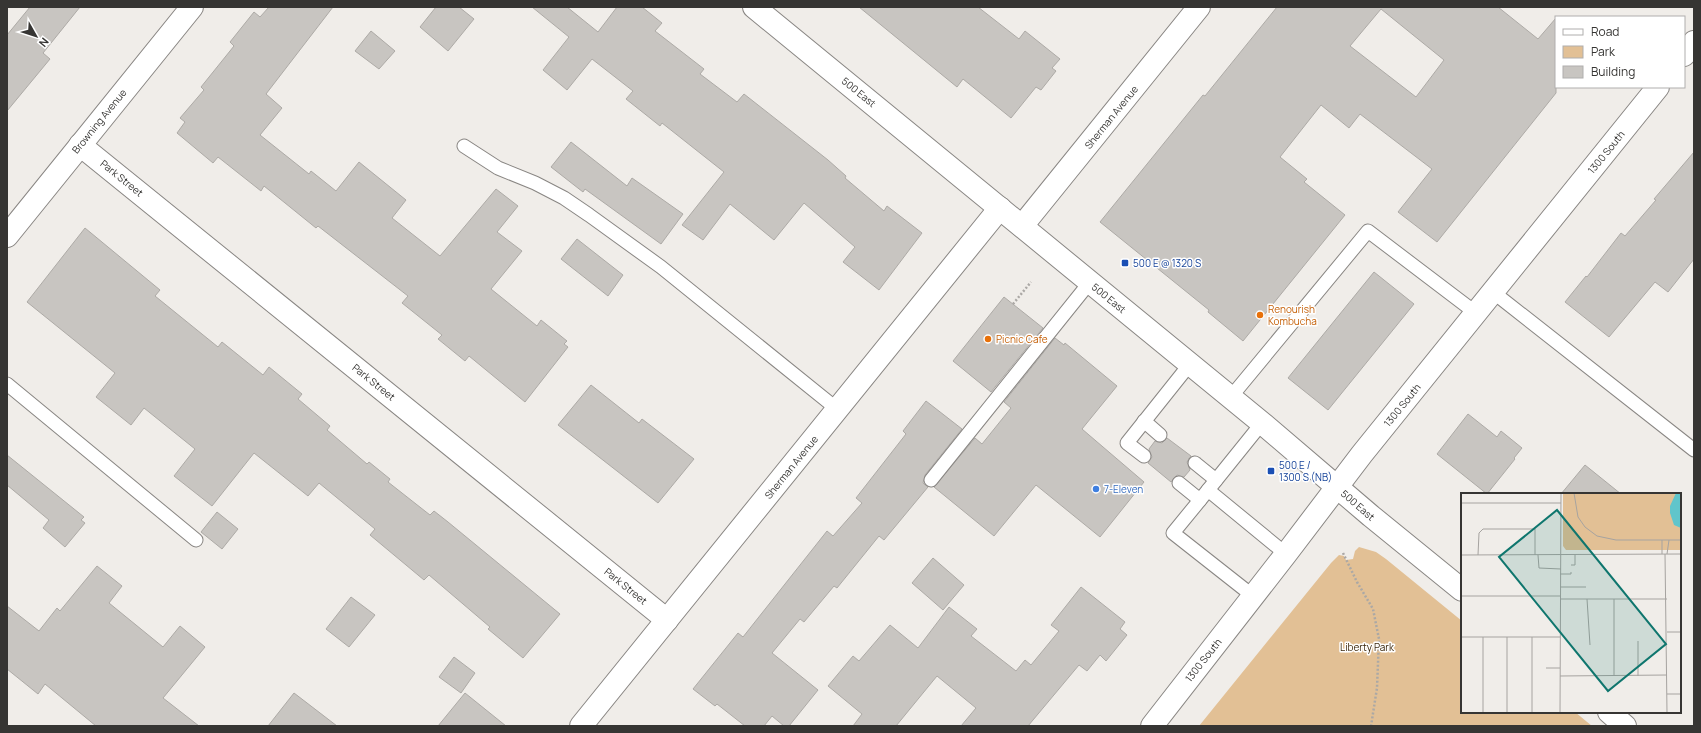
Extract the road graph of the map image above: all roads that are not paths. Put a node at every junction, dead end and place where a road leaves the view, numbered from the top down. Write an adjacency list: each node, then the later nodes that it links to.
1 (192, 7): 7 (street, Browning Avenue)
2 (754, 7): 9 (street, 500 East)
3 (1199, 7): 10 (street, Sherman Avenue)
4 (1694, 42): 5 (street)
5 (1685, 54)
6 (1657, 88): 13 (street, 1300 South)
7 (80, 145): 11 (street, Browning Avenue); 33 (street, Park Street)
8 (464, 146): 18 (lane)
9 (1000, 208): 10 (street, 500 East); 18 (street, Sherman Avenue)
10 (1022, 226): 12 (street, 500 East)
11 (7, 236)
12 (1090, 282): 15 (street, 500 East); 25 (lane)
13 (1493, 292): 14 (street, 1300 South); 22 (lane)
14 (1476, 313): 17 (lane); 27 (street, 1300 South)
15 (1190, 364): 17 (street, 500 East); 19 (lane)
16 (7, 384): 29 (lane)
17 (1230, 398): 20 (street, 500 East)
18 (837, 409): 33 (street, Sherman Avenue)
19 (1144, 422): 21 (lane); 23 (lane)
20 (1262, 423): 27 (street, 500 East); 28 (lane)
21 (1160, 435)
22 (1694, 450)
23 (1144, 456)
24 (1195, 463): 28 (lane)
25 (931, 480)
26 (1179, 484): 28 (lane)
27 (1337, 486): 30 (street, 1300 South); 31 (street, 500 East)
28 (1208, 490): 30 (lane); 32 (lane)
29 (196, 540)
30 (1286, 554): 32 (street, 1300 South)
31 (1461, 589)
32 (1254, 596): 36 (street, 1300 South)
33 (667, 620): 35 (street, Sherman Avenue)
34 (1610, 713): 37 (street)
35 (581, 726)
36 (1152, 726)
37 (1626, 726)

